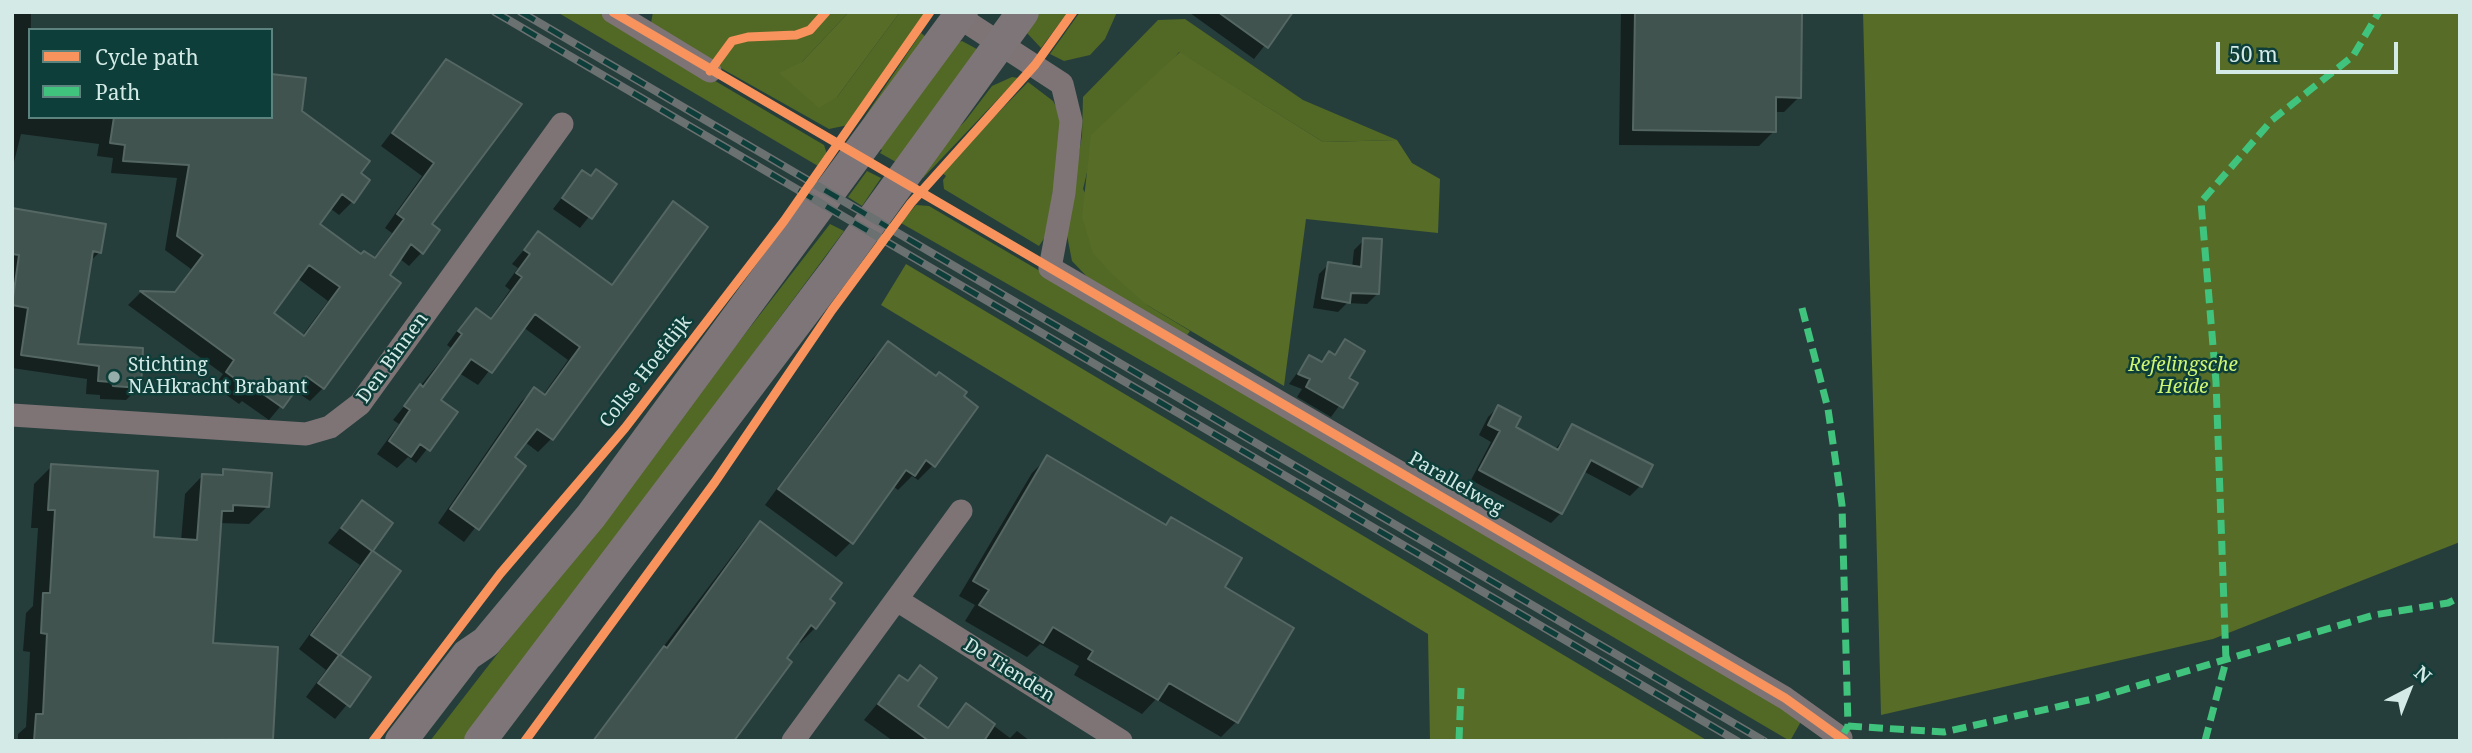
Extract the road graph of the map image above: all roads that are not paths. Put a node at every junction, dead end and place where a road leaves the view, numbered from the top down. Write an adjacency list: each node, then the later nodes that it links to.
1 (613, 12): 5 (street)
2 (1023, 12): 4 (main road)
3 (960, 15): 4 (street, Parallelweg); 10 (main road)
4 (1001, 45): 11 (street, Parallelweg); 14 (main road)
5 (710, 71)
6 (562, 124): 7 (street, Den Binnen)
7 (12, 415)
8 (961, 512): 9 (street)
9 (897, 600): 15 (street); 16 (street, De Tienden)
10 (485, 642): 12 (main road); 13 (main road)
11 (1841, 738)
12 (401, 741)
13 (419, 741)
14 (480, 741)
15 (793, 741)
16 (1121, 741)

